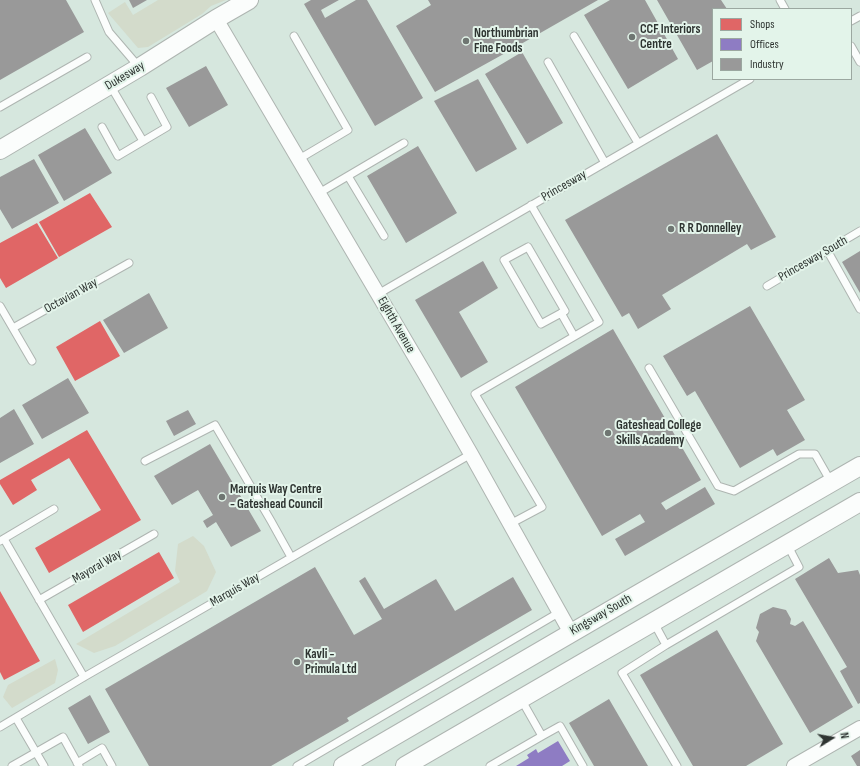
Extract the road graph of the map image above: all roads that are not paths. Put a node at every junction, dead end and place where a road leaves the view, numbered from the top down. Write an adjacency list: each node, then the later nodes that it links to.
1 (95, 0): 10 (lane)
2 (249, 0): 3 (street, Dukesway)
3 (216, 19): 10 (street, Dukesway); 20 (street, Eighth Avenue)
4 (294, 36): 20 (lane)
5 (574, 36): 18 (lane)
6 (852, 48): 9 (lane)
7 (87, 57): 14 (lane)
8 (548, 62): 21 (lane)
9 (860, 62)
10 (140, 67): 12 (street, Dukesway)
11 (748, 80): 18 (lane, Princesway)
12 (110, 85): 16 (lane); 19 (street, Dukesway)
13 (151, 97): 16 (lane)
14 (0, 107)
15 (102, 127): 16 (lane)
16 (143, 141)
17 (404, 143): 22 (lane)
18 (638, 143): 21 (lane, Princesway)
19 (0, 150)
20 (299, 160): 23 (street, Eighth Avenue)
21 (605, 163): 24 (lane, Princesway)
22 (348, 176): 23 (lane); 26 (lane)
23 (319, 193): 30 (street, Eighth Avenue)
24 (531, 205): 30 (lane, Princesway); 35 (lane)
25 (860, 231): 27 (lane, Princesway South)
26 (384, 236)
27 (827, 250): 29 (lane, Princesway South); 32 (lane)
28 (129, 263): 34 (lane, Octavian Way)
29 (767, 286)
30 (378, 294): 38 (street, Eighth Avenue)
31 (0, 306): 34 (lane)
32 (860, 309)
33 (561, 313): 33 (lane); 35 (lane)
34 (13, 328): 36 (lane)
35 (574, 336): 44 (lane)
36 (32, 361)
37 (649, 368): 41 (lane)
38 (471, 454): 44 (street, Eighth Avenue); 48 (lane, Marquis Way)
39 (144, 461): 48 (lane)
40 (860, 466): 41 (street, Kingsway South)
41 (831, 482): 52 (street, Kingsway South)
42 (860, 502): 47 (street)
43 (54, 509): 46 (lane)
44 (510, 524): 50 (street, Eighth Avenue)
45 (154, 534): 49 (lane, Mayoral Way)
46 (2, 540): 49 (lane)
47 (787, 544): 51 (street); 53 (lane)
48 (291, 557): 54 (lane, Marquis Way)
49 (39, 600): 54 (lane)
50 (560, 612): 52 (street, Eighth Avenue); 67 (lane)
51 (653, 621): 53 (lane); 55 (street)
52 (571, 633): 68 (street, Kingsway South)
53 (666, 645): 71 (lane)
54 (84, 677): 56 (lane, Marquis Way)
55 (521, 699): 59 (lane); 69 (street)
56 (16, 718): 57 (lane, Marquis Way); 60 (lane)
57 (0, 727)
58 (860, 728): 63 (street)
59 (542, 736): 62 (lane); 70 (lane)
60 (36, 752): 61 (lane); 64 (lane); 65 (lane)
61 (78, 764): 66 (lane)
62 (495, 765)
63 (796, 765)
64 (12, 766)
65 (44, 766)
66 (112, 766)
67 (296, 766)
68 (343, 766)
69 (405, 766)
70 (583, 766)
71 (677, 766)

